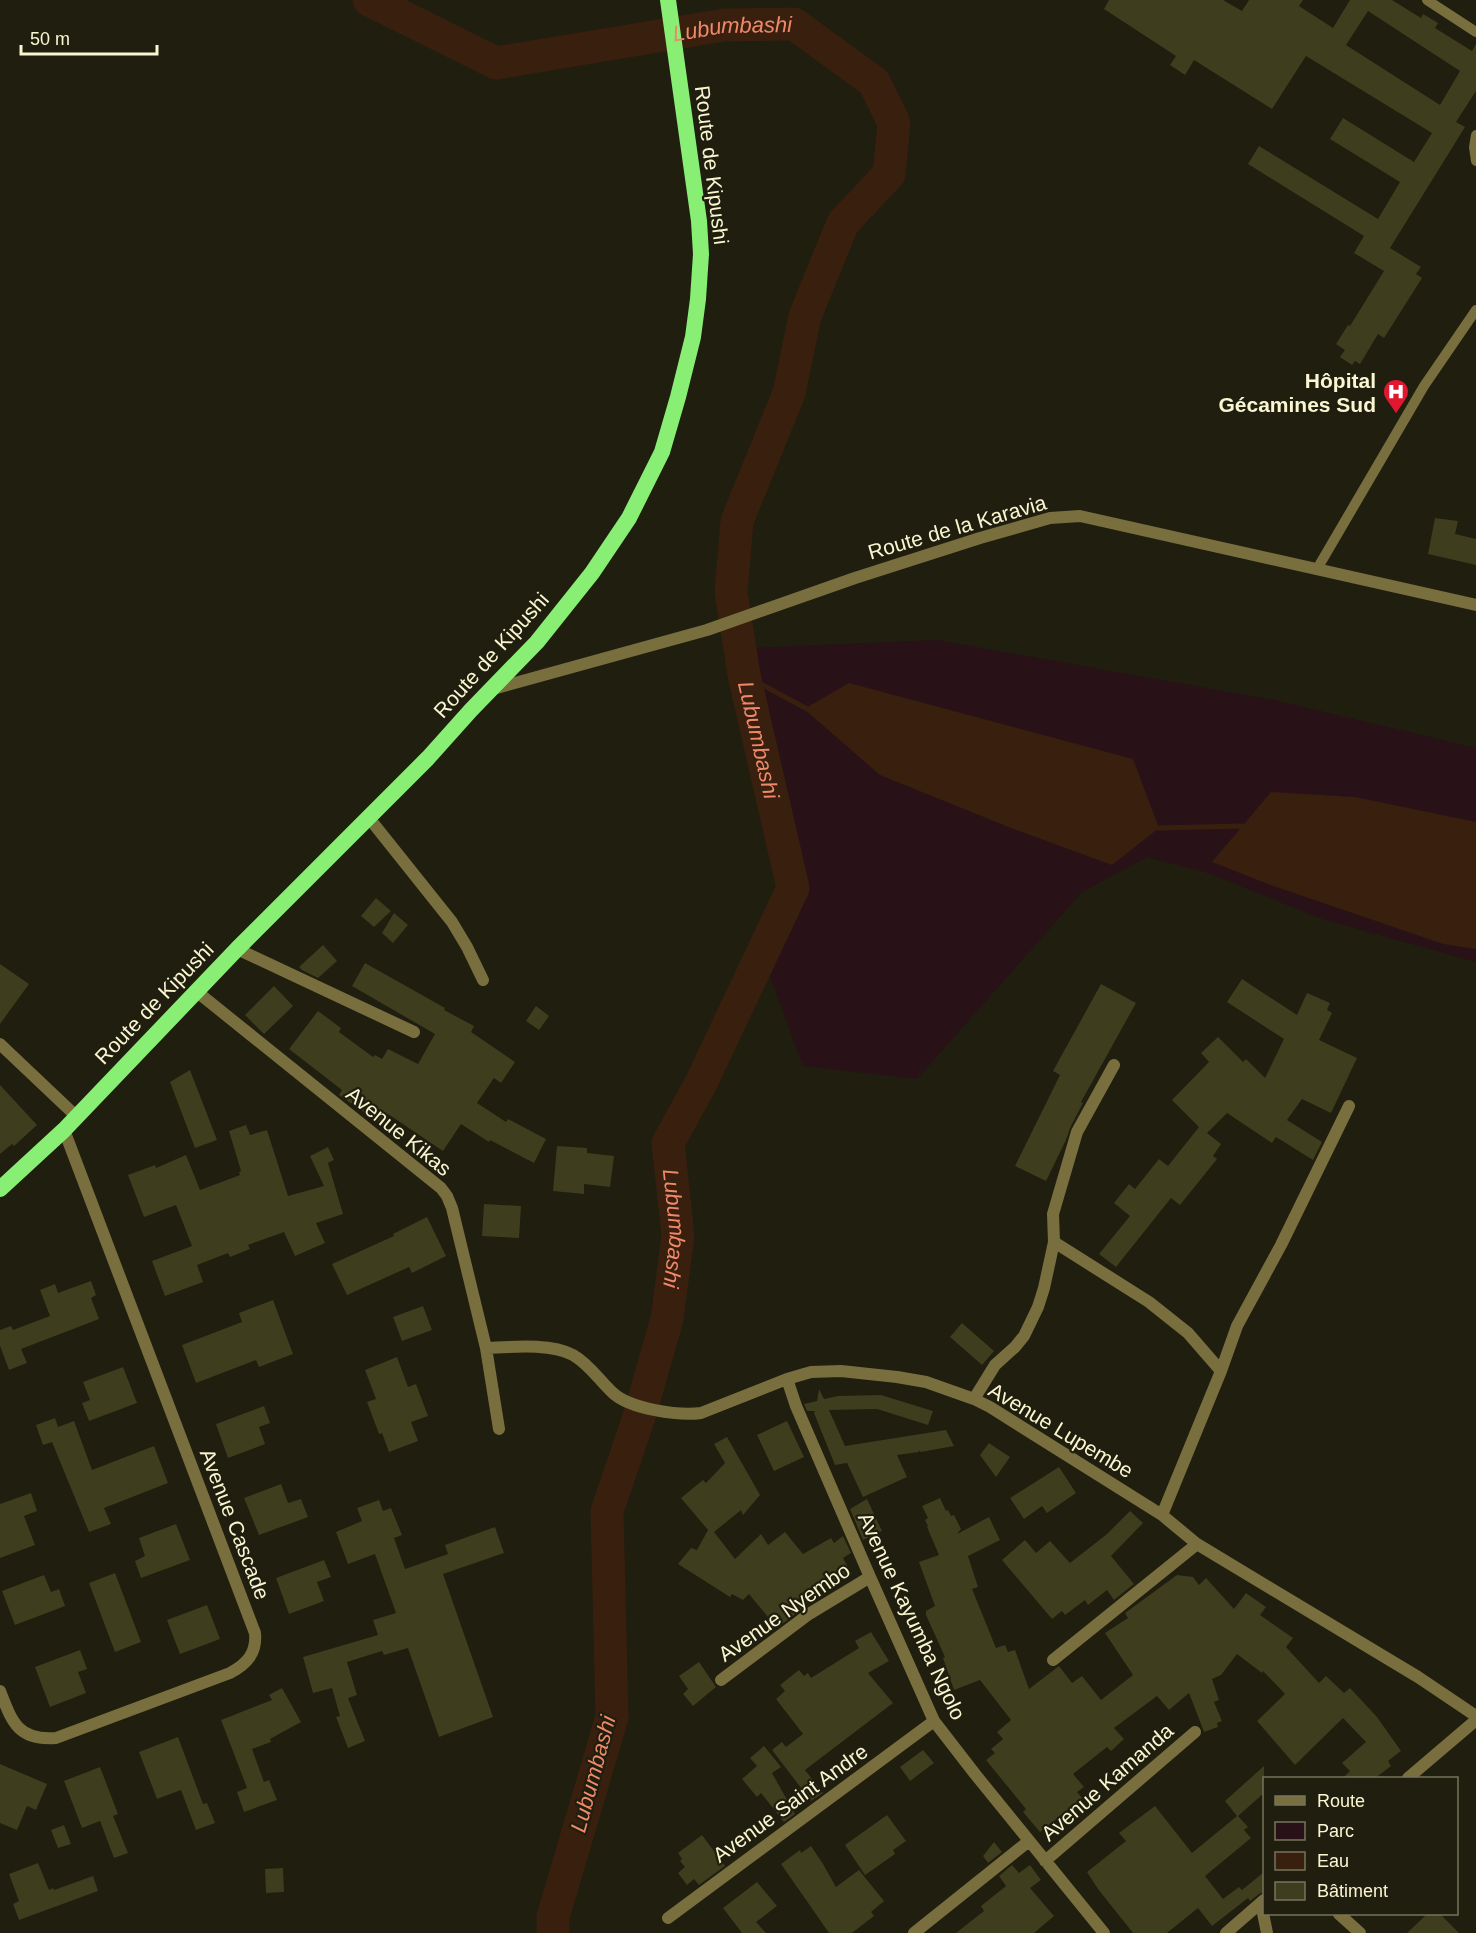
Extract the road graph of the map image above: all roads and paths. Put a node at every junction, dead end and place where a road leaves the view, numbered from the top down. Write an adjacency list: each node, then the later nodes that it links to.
1 (1428, 0): 3 (lane)
2 (668, 2): 9 (highway, Route de Kipushi)
3 (1476, 32)
4 (1476, 135): 5 (lane)
5 (1476, 161)
6 (1476, 310): 7 (lane)
7 (1317, 569): 8 (street, Route de la Karavia); 9 (street, Route de la Karavia)
8 (1476, 604)
9 (492, 689): 10 (highway, Route de Kipushi)
10 (369, 818): 11 (highway, Route de Kipushi); 12 (street)
11 (237, 949): 13 (highway, Route de Kipushi); 14 (street)
12 (483, 980)
13 (196, 991): 18 (highway, Route de Kipushi); 22 (street, Avenue Kikas)
14 (414, 1032)
15 (0, 1044): 18 (street)
16 (1114, 1065): 21 (street)
17 (1349, 1106): 23 (street)
18 (76, 1116): 19 (highway, Route de Kipushi)
19 (64, 1130): 20 (highway, Route de Kipushi); 32 (street, Avenue Cascade)
20 (0, 1189)
21 (1054, 1242): 23 (street); 25 (street)
22 (486, 1348): 24 (street, Avenue Lupembe); 26 (street, Avenue Kikas)
23 (1221, 1371): 27 (street)
24 (787, 1379): 25 (street, Avenue Lupembe); 29 (street, Avenue Kayumba Ngolo)
25 (974, 1399): 27 (street, Avenue Lupembe)
26 (499, 1429)
27 (1162, 1515): 28 (street, Avenue Lupembe)
28 (1197, 1544): 30 (street); 33 (street, Avenue Lupembe)
29 (870, 1577): 31 (street, Avenue Nyembo); 34 (street, Avenue Kayumba Ngolo)
30 (1053, 1660)
31 (721, 1680)
32 (0, 1691)
33 (1476, 1718): 36 (street)
34 (934, 1720): 37 (street, Avenue Kayumba Ngolo); 42 (street, Avenue Saint Andre)
35 (1195, 1732): 38 (street, Avenue Kamanda)
36 (1410, 1777)
37 (1029, 1841): 38 (street, Avenue Kayumba Ngolo); 43 (street)
38 (1046, 1861): 44 (street, Avenue Kayumba Ngolo)
39 (1263, 1902): 45 (street)
40 (1265, 1915): 46 (street)
41 (1340, 1915): 47 (street)
42 (668, 1918)
43 (914, 1933)
44 (1104, 1933)
45 (1226, 1933)
46 (1267, 1933)
47 (1360, 1933)

